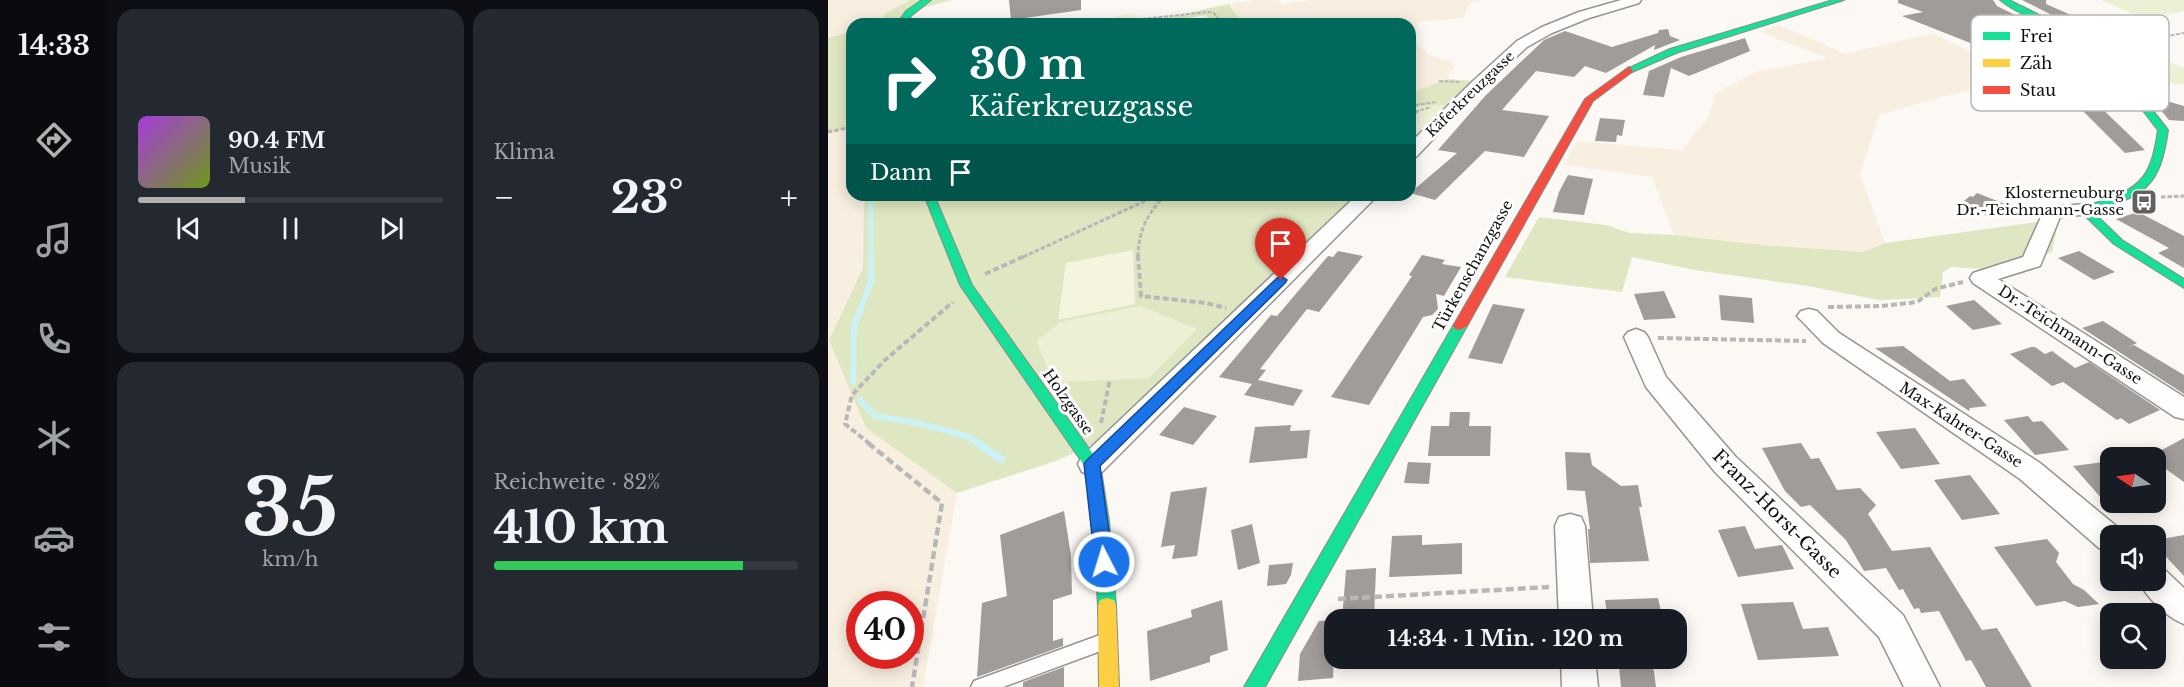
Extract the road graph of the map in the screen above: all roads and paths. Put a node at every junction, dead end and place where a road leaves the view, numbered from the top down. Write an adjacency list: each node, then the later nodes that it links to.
1 (927, 0): 6 (street)
2 (1635, 0): 16 (street, Käferkreuzgasse)
3 (1840, 0): 35 (street, Türkenschanzgasse)
4 (2004, 0): 5 (street)
5 (2032, 15)
6 (905, 18)
7 (1151, 18): 8 (path)
8 (1218, 18)
9 (2184, 33): 10 (path)
10 (2169, 36)
11 (1431, 107): 12 (path)
12 (1416, 111)
13 (2148, 111): 21 (street)
14 (846, 128): 15 (path)
15 (828, 132)
16 (1416, 147)
17 (931, 201): 24 (street, Holzgasse)
18 (1145, 201): 24 (path)
19 (1159, 201): 25 (path)
20 (1362, 201): 25 (street)
21 (2084, 210): 22 (street, Dr.-Teichmann-Gasse); 23 (street)
22 (1981, 278): 26 (path); 29 (street, Dr.-Teichmann-Gasse)
23 (2184, 284)
24 (966, 285): 30 (street, Holzgasse); 40 (path)
25 (1247, 314): 30 (street)
26 (1809, 316): 28 (street, Max-Kahrer-Gasse)
27 (1636, 337): 28 (path); 45 (street, Franz-Horst-Gasse)
28 (1832, 338): 32 (street, Max-Kahrer-Gasse)
29 (2184, 410)
30 (1092, 464): 38 (street, Holzgasse)
31 (1570, 526): 33 (street)
32 (2100, 530)
33 (1574, 586): 35 (path); 36 (street)
34 (2165, 591): 37 (street)
35 (1303, 601): 43 (street, Türkenschanzgasse)
36 (1575, 609)
37 (2184, 609)
38 (1107, 640): 41 (lane); 42 (street, Holzgasse)
39 (1579, 669): 44 (street)
40 (912, 687)
41 (980, 687)
42 (1109, 687)
43 (1254, 687)
44 (1580, 687)
45 (1922, 687)

